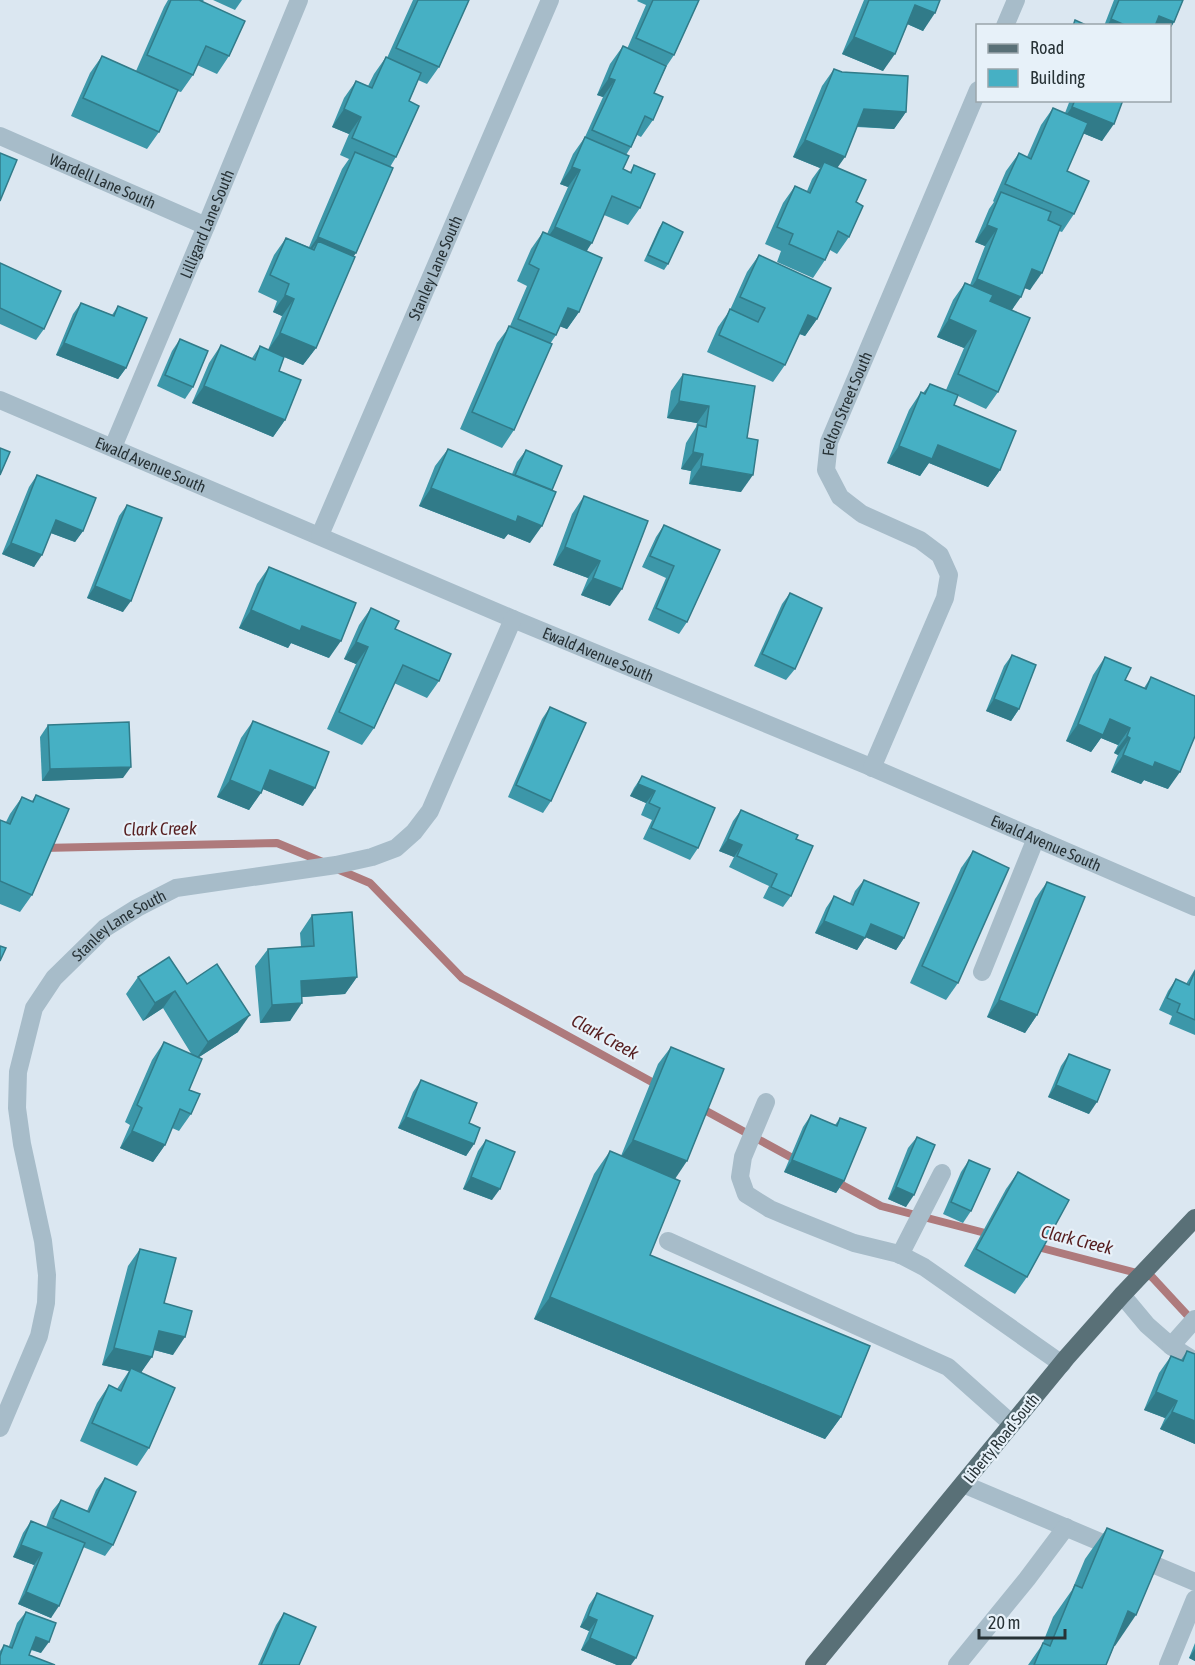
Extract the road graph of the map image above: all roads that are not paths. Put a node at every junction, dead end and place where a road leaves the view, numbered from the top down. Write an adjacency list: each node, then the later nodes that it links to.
1 (299, 0): 7 (street, Lilligard Lane South)
2 (550, 0): 10 (street, Stanley Lane South)
3 (1016, 0): 4 (street)
4 (1006, 24)
5 (976, 95): 12 (street, Felton Street South)
6 (0, 135): 7 (street, Wardell Lane South)
7 (206, 226): 9 (street, Lilligard Lane South)
8 (0, 400): 9 (street, Ewald Avenue South)
9 (113, 447): 10 (street, Ewald Avenue South)
10 (320, 535): 11 (street, Ewald Avenue South)
11 (513, 619): 12 (street, Ewald Avenue South); 27 (street, Stanley Lane South)
12 (872, 768): 13 (street, Ewald Avenue South)
13 (1036, 838): 14 (street, Ewald Avenue South); 15 (street)
14 (1195, 907)
15 (981, 972)
16 (766, 1102): 20 (street)
17 (942, 1173): 20 (street)
18 (1195, 1218): 21 (main road, Liberty Road South)
19 (668, 1240): 26 (street)
20 (900, 1255): 25 (street)
21 (1122, 1295): 23 (street); 25 (main road, Liberty Road South)
22 (1195, 1320): 23 (street)
23 (1171, 1346): 24 (street)
24 (1195, 1361)
25 (1062, 1364): 26 (main road, Liberty Road South)
26 (1012, 1424): 28 (main road, Liberty Road South)
27 (0, 1428)
28 (963, 1484): 29 (street); 32 (main road, Liberty Road South)
29 (1066, 1527): 30 (street); 33 (street)
30 (1195, 1582)
31 (1195, 1599): 34 (street)
32 (814, 1665)
33 (957, 1665)
34 (1168, 1665)

